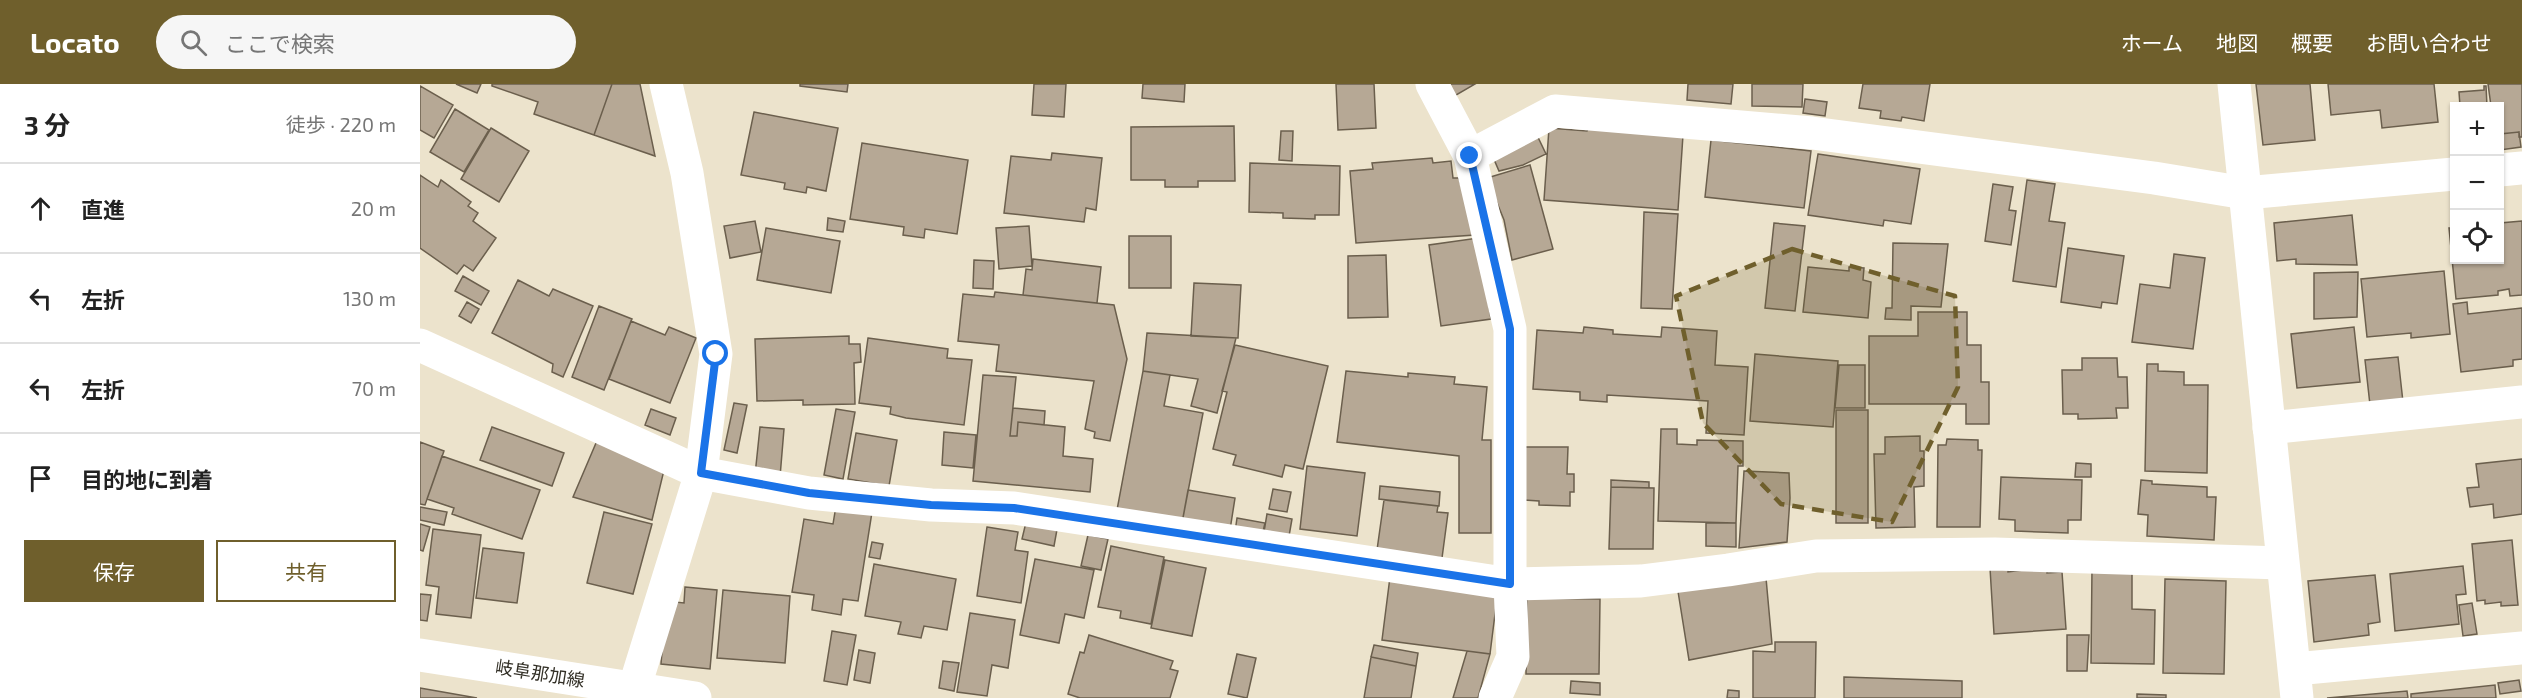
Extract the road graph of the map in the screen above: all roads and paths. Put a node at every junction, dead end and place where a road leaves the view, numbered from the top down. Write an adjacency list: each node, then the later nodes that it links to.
1 (666, 84): 12 (street)
2 (1432, 84): 4 (street)
3 (2234, 84): 8 (street)
4 (1470, 156): 8 (street); 14 (street)
5 (2522, 168): 6 (street)
6 (2504, 170)
7 (2450, 174): 8 (street)
8 (2245, 193): 11 (street)
9 (420, 345): 12 (street)
10 (2522, 402): 11 (street)
11 (2269, 428): 13 (street)
12 (701, 473): 14 (street); 18 (street)
13 (2282, 563): 14 (street); 17 (street)
14 (1510, 584): 20 (street)
15 (2522, 648): 17 (street)
16 (420, 655): 18 (street, 岐阜那加線)
17 (2296, 683)
18 (634, 689): 19 (street, 岐阜那加線)
19 (695, 698)
20 (1495, 698)

